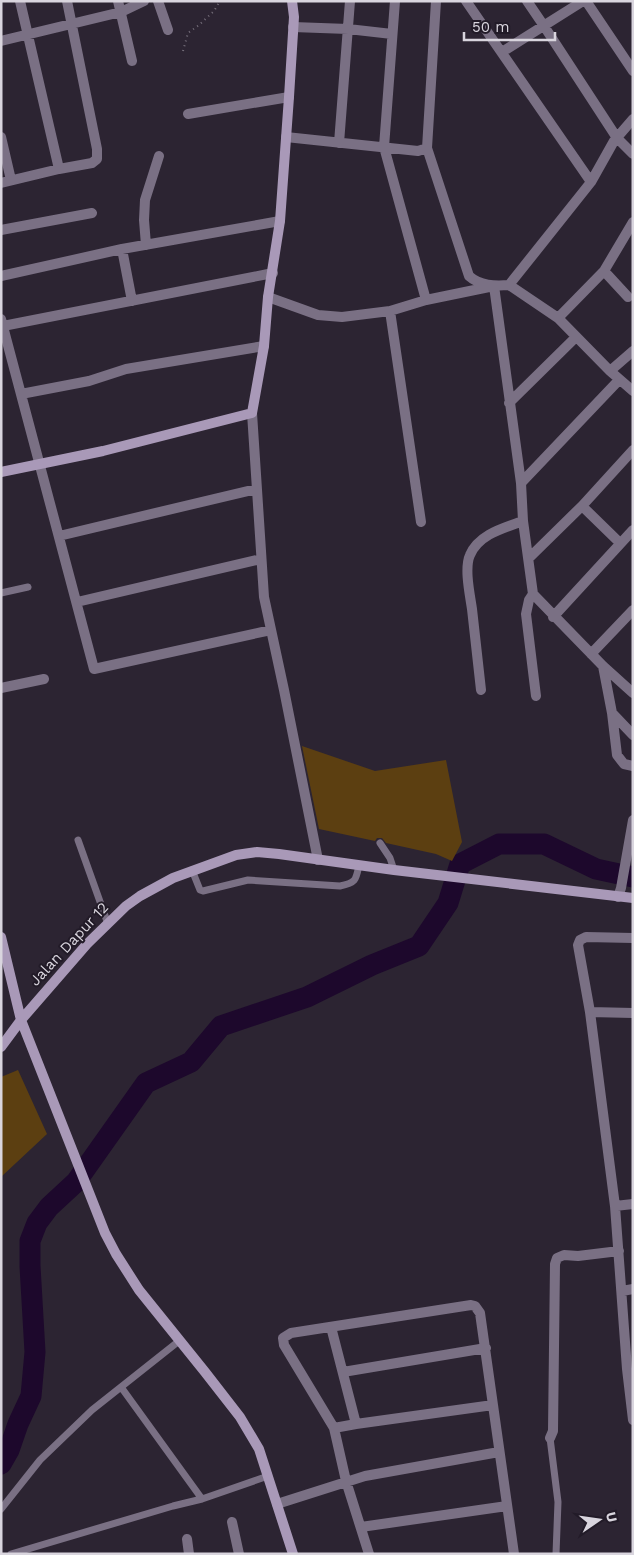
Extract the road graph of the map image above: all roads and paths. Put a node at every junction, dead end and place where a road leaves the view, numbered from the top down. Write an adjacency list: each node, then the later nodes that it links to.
1 (20, 1): 20 (street)
2 (67, 1): 15 (street)
3 (118, 1): 14 (street)
4 (144, 1): 14 (street)
5 (158, 1): 19 (street)
6 (220, 1): 23 (path)
7 (292, 1): 17 (street)
8 (350, 1): 18 (street)
9 (395, 1): 21 (street)
10 (436, 1): 35 (street)
11 (466, 1): 24 (street)
12 (527, 1): 16 (street)
13 (585, 1): 16 (street); 26 (street)
14 (121, 12): 15 (street); 25 (street)
15 (72, 24): 20 (street); 38 (street)
16 (544, 26): 24 (street); 32 (street)
17 (293, 27): 18 (street); 27 (street)
18 (348, 29): 21 (street); 33 (street)
19 (168, 30)
20 (27, 34): 22 (street); 38 (street)
21 (392, 34): 34 (street)
22 (1, 41)
23 (183, 51)
24 (502, 52): 40 (street)
25 (132, 61)
26 (633, 71)
27 (290, 97): 28 (street); 31 (street)
28 (188, 114)
29 (633, 119): 32 (street)
30 (1, 137): 39 (street)
31 (286, 137): 33 (street); 42 (street)
32 (617, 138): 36 (street); 40 (street)
33 (340, 142): 34 (street)
34 (384, 147): 35 (street); 54 (street)
35 (427, 148): 51 (street)
36 (633, 154)
37 (159, 156): 45 (street)
38 (59, 168): 39 (street)
39 (6, 181)
40 (591, 182): 50 (street)
41 (92, 212): 44 (street)
42 (280, 221): 45 (street); 48 (street)
43 (633, 222): 47 (street)
44 (1, 230)
45 (146, 245): 46 (street)
46 (122, 249): 49 (street); 55 (street)
47 (604, 271): 52 (street); 57 (street)
48 (273, 273): 53 (street); 55 (street)
49 (1, 276)
50 (509, 284): 51 (street); 57 (street)
51 (494, 286): 54 (street); 66 (street)
52 (628, 296)
53 (268, 298): 56 (street); 60 (street)
54 (426, 300): 56 (street)
55 (132, 301): 58 (street)
56 (390, 311): 75 (street)
57 (558, 318): 59 (street)
58 (2, 323): 65 (street)
59 (576, 337): 62 (street); 66 (street)
60 (264, 346): 65 (street); 67 (street)
61 (633, 350): 62 (street)
62 (610, 371): 63 (street)
63 (619, 380): 64 (street); 71 (street)
64 (633, 392)
65 (21, 394): 69 (street)
66 (509, 403): 71 (street)
67 (252, 413): 69 (street); 72 (street)
68 (633, 450): 73 (street)
69 (40, 465): 70 (street); 77 (street)
70 (1, 472)
71 (521, 483): 74 (street)
72 (256, 489): 77 (street); 80 (street)
73 (582, 506): 78 (street); 79 (street)
74 (523, 521): 79 (street); 92 (street)
75 (421, 522)
76 (633, 530): 78 (street)
77 (59, 536): 84 (street)
78 (620, 543): 86 (street)
79 (529, 558): 83 (street)
80 (261, 559): 84 (street); 87 (street)
81 (28, 587): 82 (lane)
82 (1, 593)
83 (533, 594): 86 (street); 94 (street)
84 (77, 602): 87 (street)
85 (633, 610): 88 (street)
86 (553, 617): 88 (street)
87 (271, 630): 101 (street)
88 (591, 654): 89 (street)
89 (602, 666): 93 (street); 95 (street)
90 (44, 679): 91 (street)
91 (1, 688)
92 (481, 690)
93 (633, 693)
94 (536, 696)
95 (612, 713): 96 (street); 97 (street)
96 (633, 735)
97 (633, 766)
98 (633, 820): 105 (street)
99 (78, 840): 107 (lane)
100 (380, 842): 104 (lane)
101 (318, 860): 102 (street, Jalan Dapur 12); 103 (street, Jalan Dapur 12)
102 (359, 865): 103 (lane); 104 (street, Jalan Dapur 12)
103 (192, 870): 107 (street, Jalan Dapur 12)
104 (394, 870): 105 (street, Jalan Dapur 12)
105 (620, 892): 106 (street, Jalan Dapur 12)
106 (633, 898)
107 (108, 924): 113 (street, Jalan Dapur 12)
108 (1, 936): 110 (street)
109 (633, 938): 111 (street)
110 (6, 977): 113 (street)
111 (590, 1012): 112 (street); 116 (street)
112 (633, 1013)
113 (21, 1020): 114 (street, Jalan Dapur 12); 121 (street)
114 (1, 1047)
115 (633, 1204): 116 (street)
116 (616, 1206): 117 (street)
117 (619, 1251): 119 (street); 130 (street)
118 (633, 1289): 119 (street)
119 (622, 1291): 123 (street)
120 (331, 1328): 122 (street); 124 (street); 129 (street)
121 (179, 1341): 125 (lane); 132 (street)
122 (486, 1348): 124 (street); 126 (street)
123 (630, 1368): 127 (street)
124 (343, 1372): 128 (street)
125 (121, 1387): 134 (lane); 137 (lane)
126 (493, 1405): 128 (street); 131 (street)
127 (633, 1420)
128 (356, 1424): 129 (street)
129 (334, 1428): 133 (street)
130 (550, 1438): 147 (lane)
131 (499, 1452): 133 (street); 136 (street)
132 (268, 1476): 134 (lane); 135 (street)
133 (346, 1482): 135 (street); 139 (street)
134 (202, 1499): 141 (lane)
135 (277, 1504): 144 (street)
136 (507, 1506): 139 (street); 146 (street)
137 (1, 1509)
138 (232, 1522): 143 (street)
139 (361, 1527): 145 (street)
140 (187, 1539): 142 (street)
141 (11, 1554)
142 (190, 1554)
143 (239, 1554)
144 (293, 1554)
145 (369, 1554)
146 (514, 1554)
147 (556, 1554)

